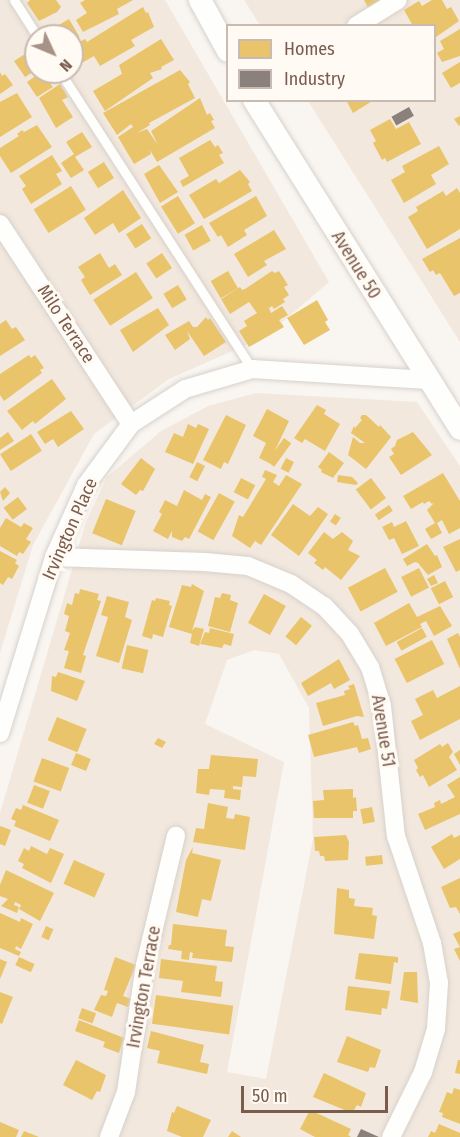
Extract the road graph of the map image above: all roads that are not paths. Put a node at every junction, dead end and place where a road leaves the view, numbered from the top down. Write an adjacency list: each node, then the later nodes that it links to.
1 (14, 0): 4 (lane)
2 (200, 0): 6 (street)
3 (398, 0): 5 (street)
4 (29, 24)
5 (359, 24)
6 (226, 47)
7 (68, 84): 10 (lane)
8 (255, 102): 11 (street, Avenue 50)
9 (0, 224): 12 (street, Milo Terrace)
10 (252, 369): 11 (street, Irvington Place); 12 (street, Irvington Place)
11 (427, 380): 13 (street, Avenue 50)
12 (131, 424): 14 (street, Irvington Place)
13 (459, 426)
14 (54, 557): 15 (street, Irvington Place); 18 (street, Avenue 51)
15 (2, 719)
16 (176, 836): 17 (street, Irvington Terrace)
17 (109, 1137)
18 (391, 1137)

